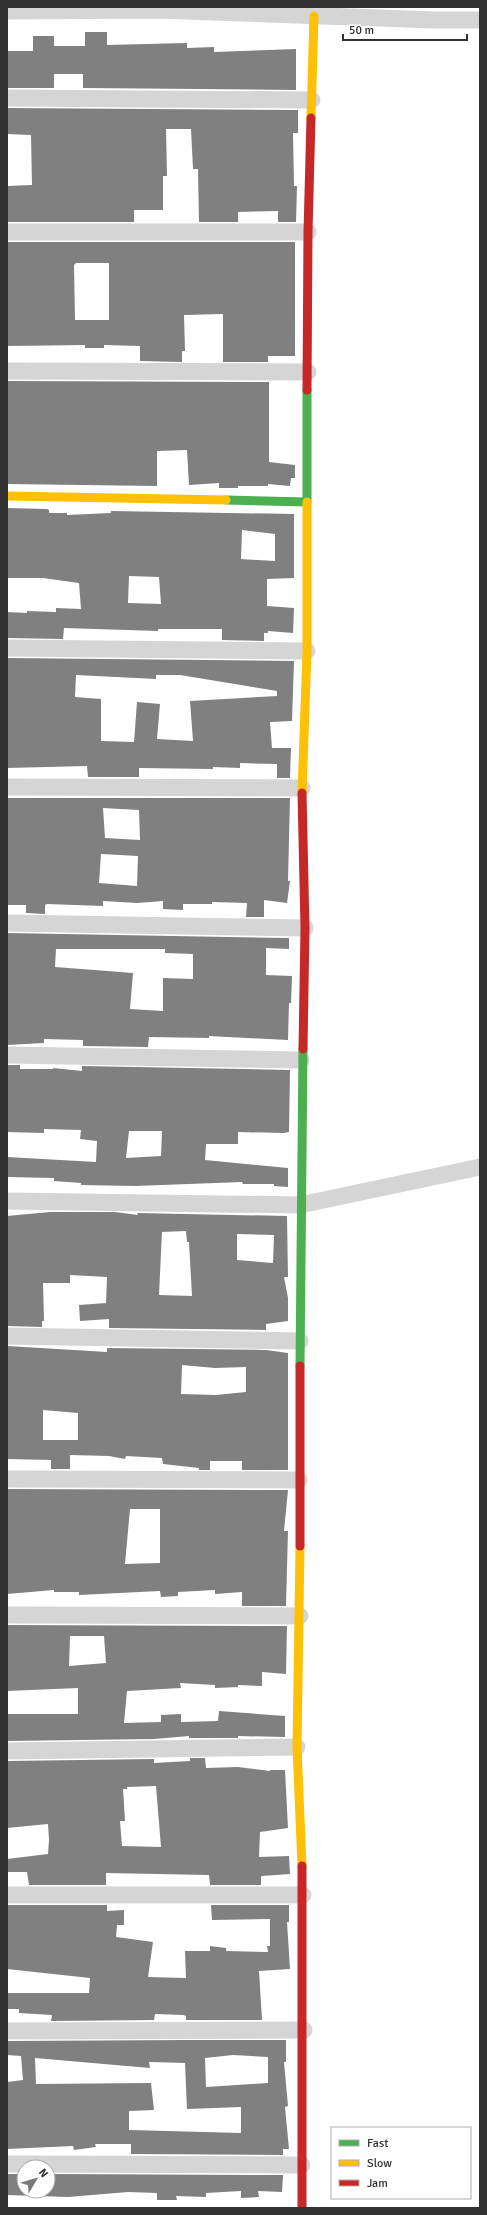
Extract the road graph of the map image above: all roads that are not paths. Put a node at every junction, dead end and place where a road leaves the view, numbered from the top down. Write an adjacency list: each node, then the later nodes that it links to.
1 (67, 9): 2 (street); 3 (street)
2 (158, 9): 4 (street)
3 (7, 11)
4 (314, 16): 5 (street); 7 (street)
5 (480, 20)
6 (7, 98): 7 (street)
7 (312, 100): 9 (street)
8 (7, 232): 9 (street)
9 (308, 232): 11 (street)
10 (7, 371): 11 (street)
11 (308, 372): 13 (street)
12 (7, 496): 13 (street)
13 (307, 502): 15 (street)
14 (7, 648): 15 (street)
15 (307, 651): 17 (street)
16 (7, 787): 17 (street)
17 (302, 788): 19 (street)
18 (7, 923): 19 (street)
19 (305, 928): 21 (street)
20 (7, 1055): 21 (street)
21 (301, 1060): 24 (street)
22 (480, 1167): 24 (street)
23 (7, 1200): 24 (street)
24 (300, 1205): 26 (street)
25 (7, 1336): 26 (street)
26 (300, 1341): 28 (street)
27 (7, 1479): 28 (street)
28 (299, 1480): 30 (street)
29 (7, 1615): 30 (street)
30 (300, 1616): 31 (street)
31 (297, 1747): 32 (street); 33 (street)
32 (7, 1751)
33 (303, 1894): 34 (street); 35 (street)
34 (7, 1895)
35 (304, 2030): 36 (street); 38 (street)
36 (7, 2031)
37 (7, 2164): 38 (street)
38 (302, 2165): 39 (street)
39 (302, 2208)

